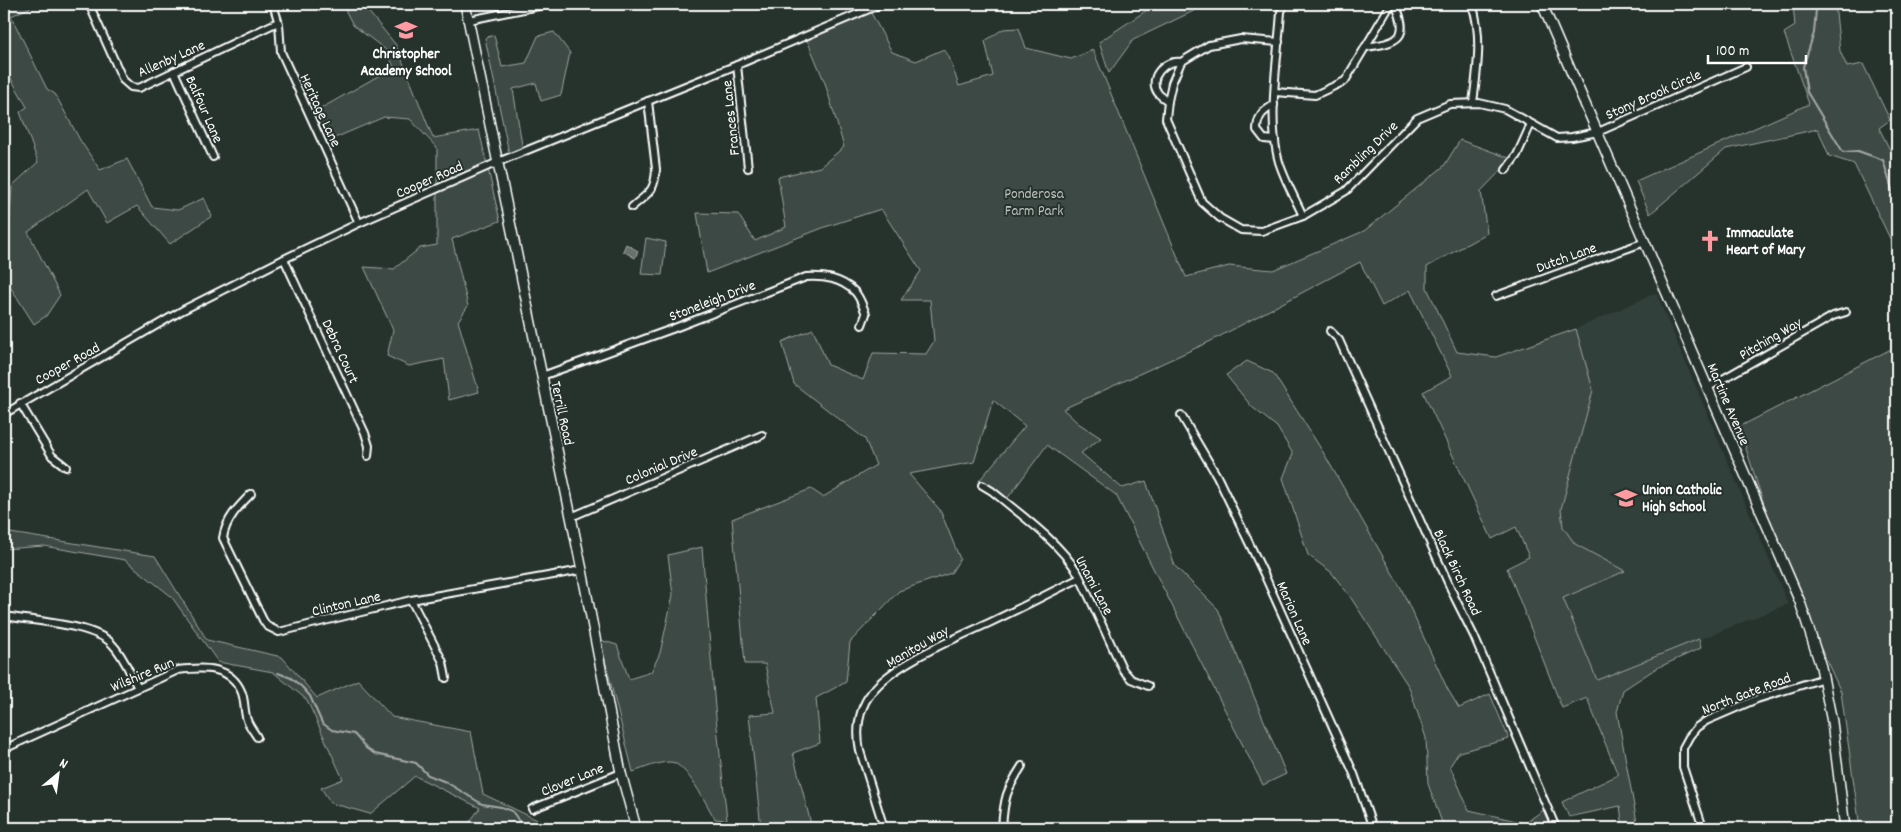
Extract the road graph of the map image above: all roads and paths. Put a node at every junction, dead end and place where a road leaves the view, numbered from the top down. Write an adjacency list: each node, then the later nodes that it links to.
1 (89, 4): 17 (street, Allenby Lane)
2 (273, 4): 11 (street, Heritage Lane)
3 (465, 4): 10 (main road, Terrill Road)
4 (548, 4): 10 (street)
5 (881, 4): 15 (street, Cooper Road)
6 (1284, 4): 12 (street)
7 (1393, 4): 13 (street); 13 (street)
8 (1472, 4): 21 (street)
9 (1542, 4): 24 (main road, Martine Avenue)
10 (469, 20): 27 (main road, Terrill Road)
11 (278, 22): 17 (street, Allenby Lane); 32 (street, Heritage Lane)
12 (1279, 42): 14 (street); 18 (street)
13 (1366, 47): 18 (street)
14 (1181, 62): 20 (street, Rambling Drive); 20 (street)
15 (737, 66): 19 (street, Cooper Road); 28 (street, Frances Lane)
16 (1746, 66): 24 (street, Stony Brook Circle)
17 (174, 71): 26 (street, Balfour Lane)
18 (1276, 92): 22 (street)
19 (648, 101): 27 (street, Cooper Road); 30 (street)
20 (1168, 101): 31 (street, Rambling Drive)
21 (1473, 103): 23 (street, Rambling Drive); 31 (street, Rambling Drive)
22 (1274, 105): 25 (street); 25 (street)
23 (1532, 124): 24 (street, Rambling Drive); 29 (street)
24 (1597, 132): 33 (main road, Martine Avenue)
25 (1275, 140): 31 (street)
26 (213, 158)
27 (498, 162): 32 (street, Cooper Road); 39 (main road, Terrill Road)
28 (748, 168)
29 (1506, 170)
30 (632, 207)
31 (1303, 216)
32 (360, 223): 34 (street, Cooper Road)
33 (1645, 242): 35 (street, Dutch Lane); 40 (main road, Martine Avenue)
34 (284, 259): 41 (street, Cooper Road); 45 (street, Debra Court)
35 (1496, 296)
36 (1846, 312): 40 (street, Pitching Way)
37 (862, 325): 39 (street, Stoneleigh Drive)
38 (1330, 331): 67 (street, Black Birch Road)
39 (542, 376): 49 (main road, Terrill Road)
40 (1707, 388): 55 (main road, Martine Avenue)
41 (20, 403): 42 (street, Cooper Road); 46 (street)
42 (4, 414)
43 (1181, 415): 66 (street, Marion Lane)
44 (762, 435): 49 (street, Colonial Drive)
45 (368, 456)
46 (66, 467)
47 (982, 485): 51 (street, Unami Lane)
48 (251, 494): 52 (street, Clinton Lane)
49 (571, 517): 50 (main road, Terrill Road)
50 (582, 570): 52 (street, Clinton Lane); 61 (main road, Terrill Road)
51 (1080, 578): 56 (street, Unami Lane); 64 (street, Manitou Way)
52 (412, 600): 54 (street)
53 (4, 616): 57 (street)
54 (446, 678)
55 (1824, 678): 68 (street, North Gate Road); 69 (main road, Martine Avenue)
56 (1148, 686)
57 (138, 688): 58 (street, Wilshire Run); 59 (street, Wilshire Run)
58 (257, 737)
59 (4, 749)
60 (1022, 766): 65 (street)
61 (621, 773): 62 (street, Clover Lane); 63 (main road, Terrill Road)
62 (532, 809)
63 (636, 828)
64 (884, 828)
65 (1002, 828)
66 (1373, 828)
67 (1556, 828)
68 (1703, 828)
69 (1845, 828)

